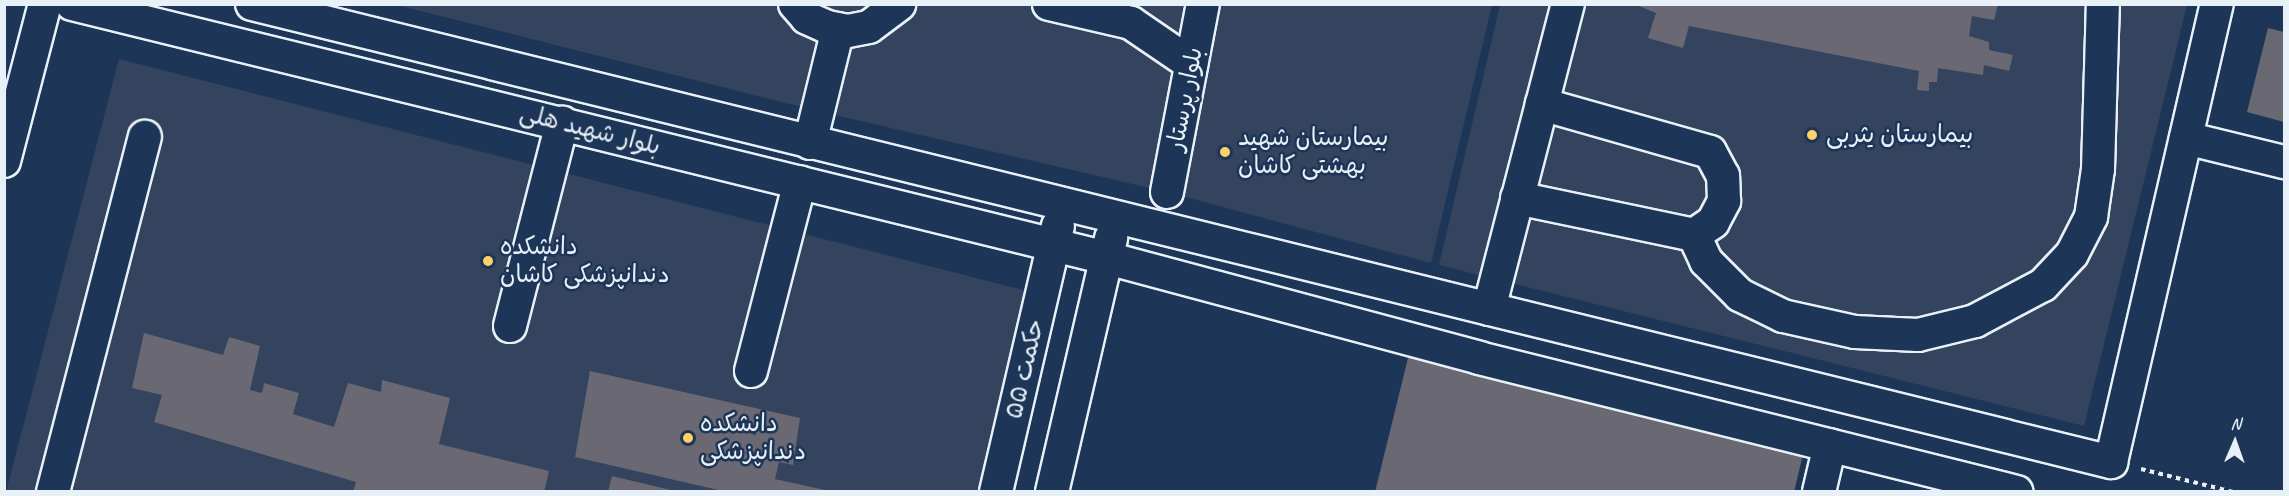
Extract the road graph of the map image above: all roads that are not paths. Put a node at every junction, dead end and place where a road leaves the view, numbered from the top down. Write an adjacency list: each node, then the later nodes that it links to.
1 (45, 4): 19 (street)
2 (72, 4): 15 (street, بلوار شهید هلی)
3 (252, 4): 18 (street, بلوار شهید هلی)
4 (795, 4): 12 (street)
5 (899, 4): 12 (street)
6 (1049, 4): 11 (street)
7 (1203, 4): 13 (street, بلوار پرستار)
8 (1568, 4): 14 (street)
9 (2103, 4): 26 (street)
10 (2217, 4): 17 (street)
11 (1133, 14): 13 (street)
12 (838, 29): 18 (street)
13 (1191, 64): 22 (street, بلوار پرستار)
14 (1542, 104): 23 (street); 26 (street)
15 (562, 123): 21 (street, بلوار شهید هلی); 30 (street)
16 (145, 137): 33 (street)
17 (2186, 138): 20 (street); 29 (street, بلوار شهید هلی)
18 (810, 143): 24 (street, بلوار شهید هلی)
19 (4, 161)
20 (2284, 162)
21 (800, 182): 27 (street, بلوار شهید هلی); 31 (street)
22 (1167, 192)
23 (1517, 198): 26 (street); 29 (street)
24 (1062, 204): 25 (street, بلوار شهید هلی); 27 (street, حکمت ۵۵)
25 (1116, 217): 28 (street); 29 (street, بلوار شهید هلی)
26 (1694, 235)
27 (1054, 246): 28 (street, بلوار شهید هلی); 34 (street, حکمت ۵۵)
28 (1107, 258): 32 (street, بلوار شهید هلی); 35 (street)
29 (1489, 309)
30 (510, 326)
31 (751, 371)
32 (1830, 445): 36 (street); 37 (street, بلوار شهید هلی)
33 (53, 492)
34 (996, 492)
35 (1052, 492)
36 (1819, 492)
37 (2017, 492)

